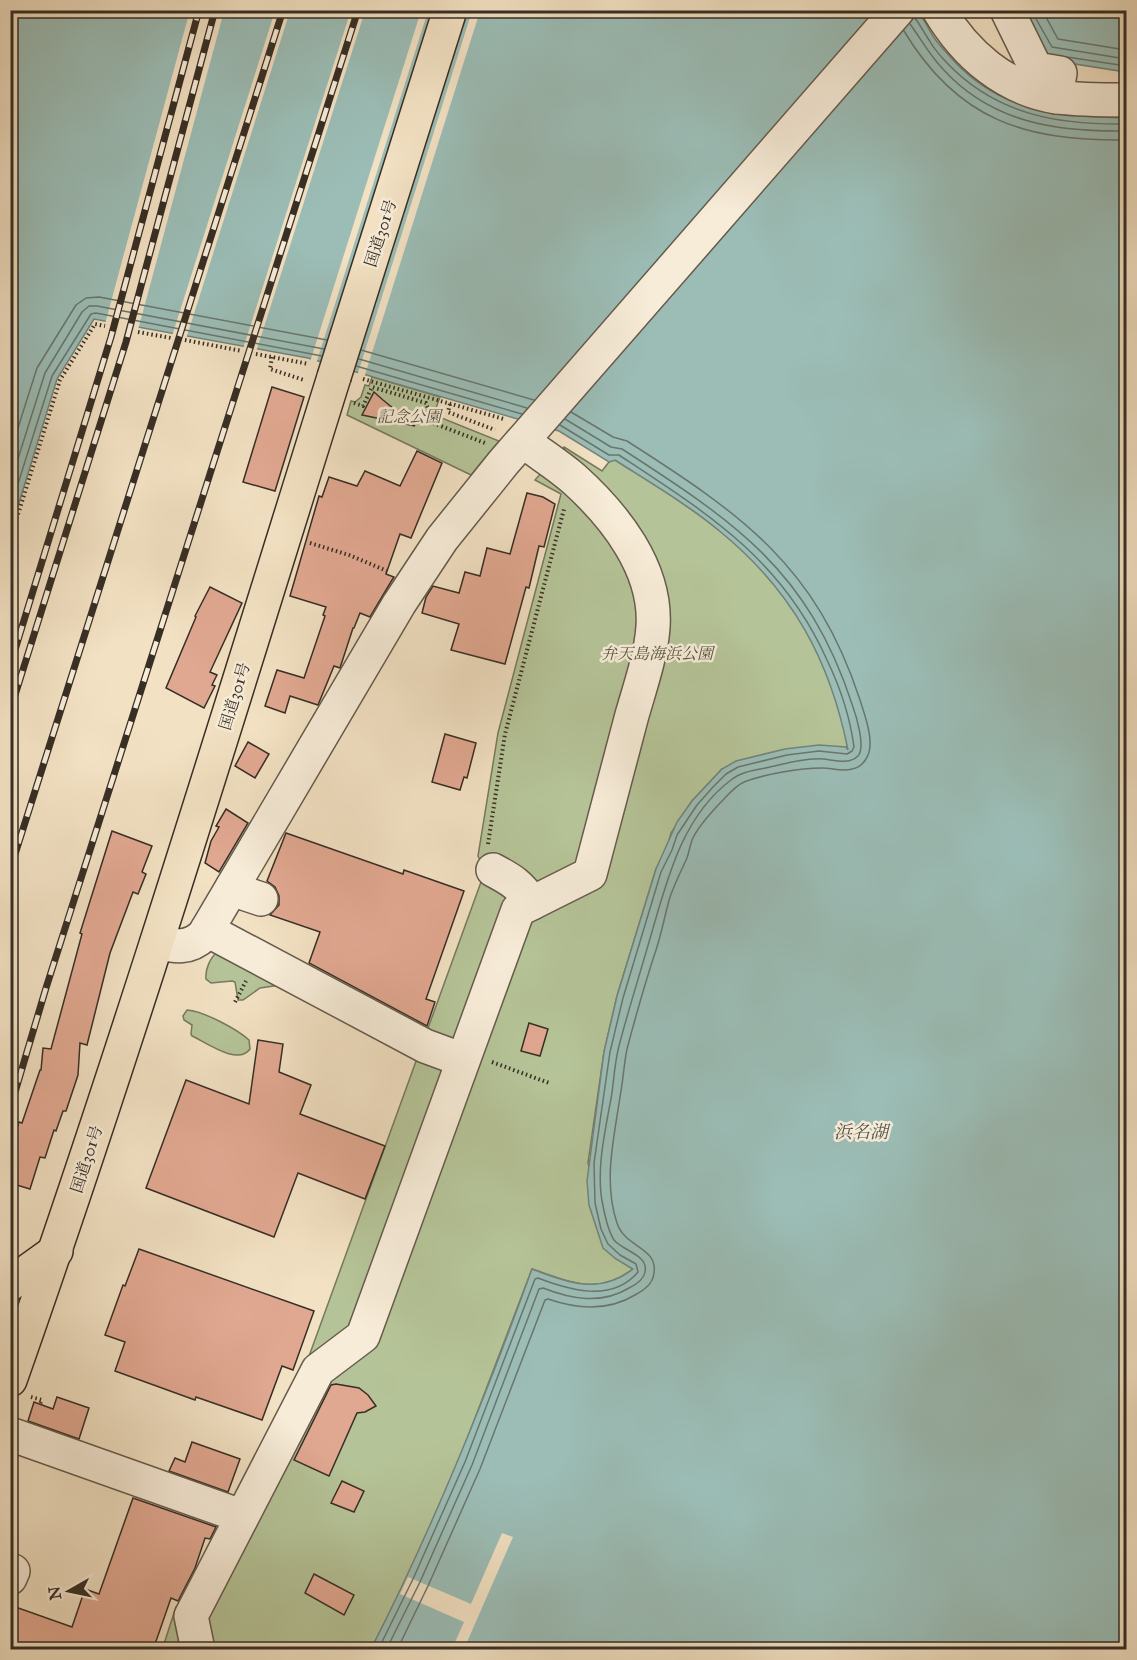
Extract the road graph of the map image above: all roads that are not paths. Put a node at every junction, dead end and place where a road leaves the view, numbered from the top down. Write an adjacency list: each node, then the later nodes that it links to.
1 (450, 10): 11 (highway, 国道301号, bridge)
2 (898, 10): 7 (street)
3 (939, 10): 5 (street)
4 (1007, 10): 5 (street)
5 (1056, 97): 6 (street)
6 (1126, 100)
7 (518, 430): 9 (street); 10 (street)
8 (493, 870): 9 (street)
9 (532, 903): 12 (street)
10 (207, 930): 11 (street); 12 (street)
11 (157, 942): 13 (highway, 国道301号)
12 (465, 1057): 20 (street)
13 (56, 1251): 14 (highway); 15 (highway, 国道301号)
14 (10, 1284)
15 (21, 1388)
16 (10, 1434): 17 (street)
17 (227, 1511)
18 (10, 1570): 19 (street)
19 (10, 1578)
20 (198, 1650)

